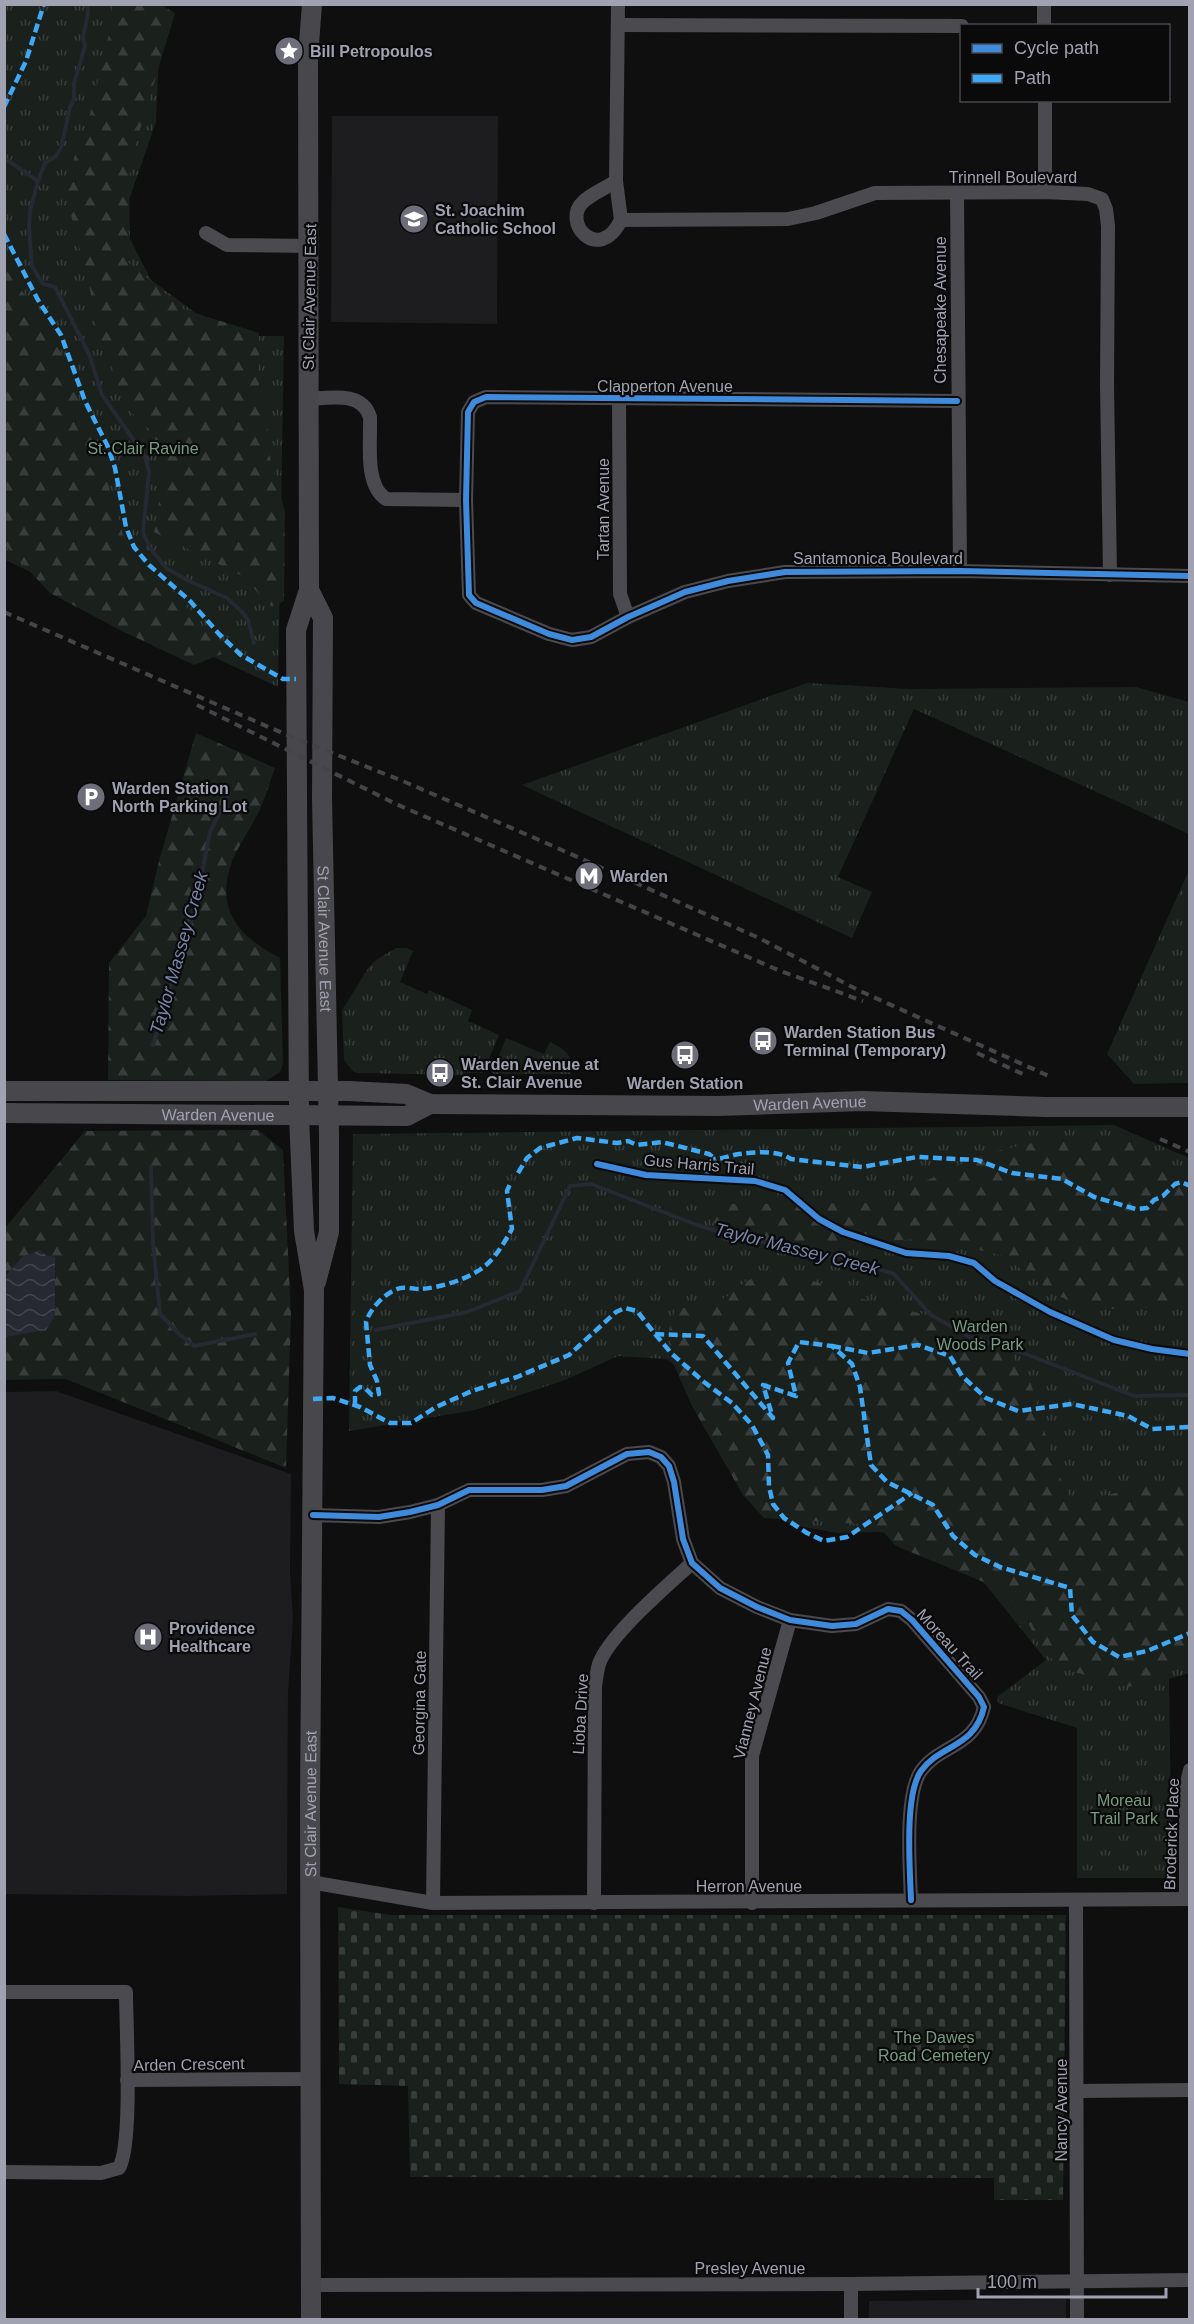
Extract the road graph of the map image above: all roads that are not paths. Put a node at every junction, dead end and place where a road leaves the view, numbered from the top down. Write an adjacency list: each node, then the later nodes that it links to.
1 (312, 4): 13 (main road, St Clair Avenue East)
2 (618, 4): 5 (street)
3 (1044, 4): 4 (street)
4 (1044, 24)
5 (619, 25): 6 (street); 8 (street)
6 (960, 26)
7 (1045, 102): 9 (street)
8 (616, 181): 11 (street); 11 (street)
9 (1045, 192): 10 (street, Trinnell Boulevard); 19 (street, Trinnell Boulevard)
10 (957, 193): 11 (street, Trinnell Boulevard); 16 (street, Chesapeake Avenue)
11 (621, 220)
12 (206, 234): 13 (street)
13 (310, 246): 14 (main road, St Clair Avenue East)
14 (308, 399): 17 (street); 21 (main road, St Clair Avenue East)
15 (619, 400): 16 (street, Clapperton Avenue); 17 (street, Clapperton Avenue); 22 (street, Tartan Avenue)
16 (957, 401): 18 (street, Chesapeake Avenue)
17 (466, 500): 22 (street, Santamonica Boulevard)
18 (960, 571): 19 (street, Santamonica Boulevard); 22 (street, Santamonica Boulevard)
19 (1110, 575): 20 (street, Santamonica Boulevard)
20 (1190, 576)
21 (309, 590): 23 (main road, St Clair Avenue East); 25 (main road, St Clair Avenue East)
22 (628, 617)
23 (328, 1090): 25 (main road, Warden Avenue); 26 (main road, Warden Avenue); 30 (main road, St Clair Avenue East)
24 (4, 1091): 25 (main road, Warden Avenue)
25 (298, 1091): 29 (main road, St Clair Avenue East)
26 (430, 1104): 27 (main road, Warden Avenue); 30 (main road, Warden Avenue)
27 (1190, 1107)
28 (4, 1113): 29 (main road, Warden Avenue)
29 (299, 1116): 30 (main road, Warden Avenue); 31 (main road, St Clair Avenue East)
30 (329, 1116): 31 (main road, St Clair Avenue East)
31 (314, 1290): 33 (main road, St Clair Avenue East)
32 (438, 1504): 33 (street, Moreau Trail); 34 (street, Moreau Trail); 41 (street, Georgina Gate)
33 (313, 1515): 37 (main road, St Clair Avenue East)
34 (692, 1563): 35 (street, Moreau Trail); 42 (street, Lioba Drive)
35 (790, 1620): 39 (street, Moreau Trail); 43 (street, Vianney Avenue)
36 (1190, 1770): 38 (street, Broderick Place)
37 (310, 1882): 41 (street, Herron Avenue); 45 (main road, St Clair Avenue East)
38 (1188, 1899): 40 (street, Herron Avenue)
39 (911, 1900): 40 (street, Herron Avenue); 43 (street, Herron Avenue)
40 (1076, 1900): 48 (street, Nancy Avenue)
41 (433, 1903): 42 (street, Herron Avenue)
42 (594, 1903): 43 (street, Herron Avenue)
43 (752, 1903)
44 (4, 1992): 46 (street)
45 (311, 2079): 46 (street, Arden Crescent); 53 (main road, St Clair Avenue East)
46 (127, 2080): 49 (street, Arden Crescent)
47 (1190, 2090): 48 (street)
48 (1078, 2091): 51 (street, Nancy Avenue)
49 (4, 2172)
50 (1190, 2280): 51 (street, Presley Avenue)
51 (1077, 2281): 52 (street, Presley Avenue); 56 (street, Nancy Avenue)
52 (851, 2284): 53 (street, Presley Avenue); 55 (street)
53 (311, 2285): 54 (main road, St Clair Avenue East)
54 (311, 2319)
55 (851, 2319)
56 (1077, 2319)

